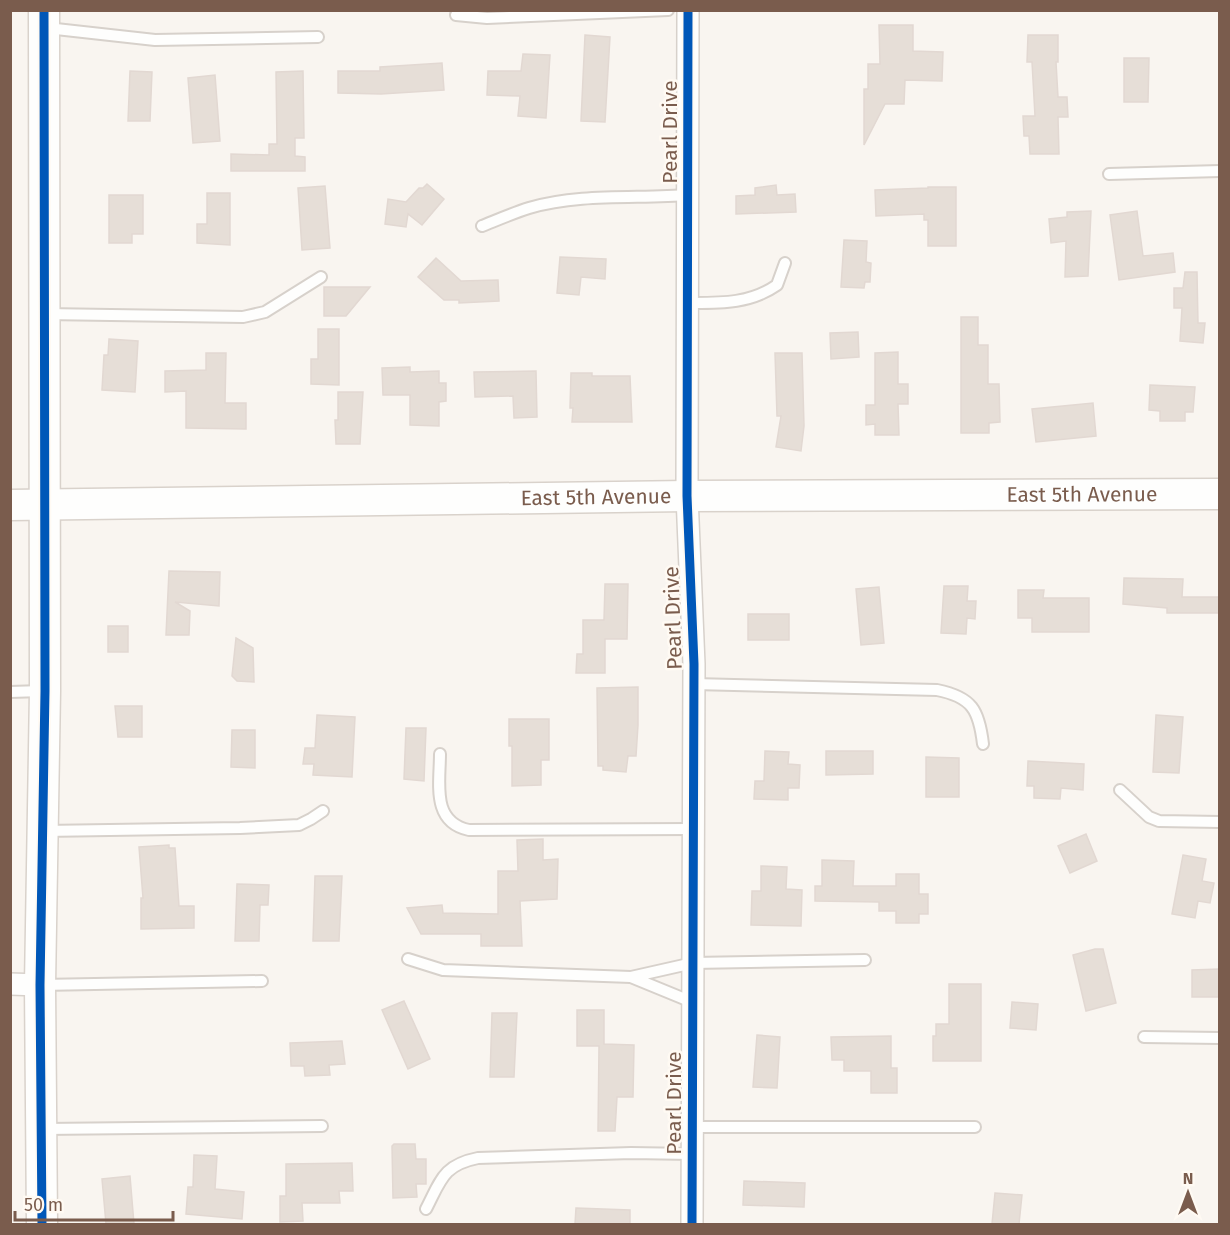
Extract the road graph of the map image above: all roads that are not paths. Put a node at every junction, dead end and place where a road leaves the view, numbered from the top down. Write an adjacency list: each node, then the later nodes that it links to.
1 (668, 10): 3 (lane)
2 (688, 10): 8 (street, Pearl Drive)
3 (456, 15)
4 (44, 19): 5 (lane); 13 (street)
5 (318, 37)
6 (1220, 171): 7 (lane)
7 (1109, 174)
8 (689, 195): 9 (lane); 12 (street, Pearl Drive)
9 (482, 226)
10 (785, 262): 12 (lane)
11 (321, 277): 13 (lane)
12 (688, 303): 15 (street, Pearl Drive)
13 (45, 314): 17 (street)
14 (1220, 494): 15 (street, East 5th Avenue)
15 (687, 496): 17 (street, East 5th Avenue); 18 (street, Pearl Drive)
16 (10, 505): 17 (street, East 5th Avenue)
17 (44, 505): 19 (street)
18 (694, 684): 21 (lane); 26 (street, Pearl Drive)
19 (45, 691): 20 (lane); 27 (street)
20 (10, 692)
21 (984, 744)
22 (440, 754): 26 (lane)
23 (1120, 790): 25 (lane)
24 (323, 811): 27 (lane)
25 (1220, 822)
26 (693, 829): 30 (street, Pearl Drive)
27 (44, 831): 34 (street)
28 (408, 959): 31 (lane)
29 (865, 960): 30 (lane)
30 (693, 963): 31 (lane); 35 (street, Pearl Drive)
31 (631, 977): 35 (lane)
32 (262, 981): 34 (lane)
33 (10, 984): 34 (street)
34 (40, 985): 41 (street)
35 (692, 1002): 39 (street, Pearl Drive)
36 (1144, 1036): 37 (lane)
37 (1220, 1038)
38 (322, 1126): 41 (lane)
39 (692, 1127): 40 (lane); 42 (street, Pearl Drive)
40 (975, 1127)
41 (41, 1129): 44 (street)
42 (692, 1154): 43 (lane); 45 (street, Pearl Drive)
43 (426, 1209)
44 (42, 1224)
45 (692, 1224)

